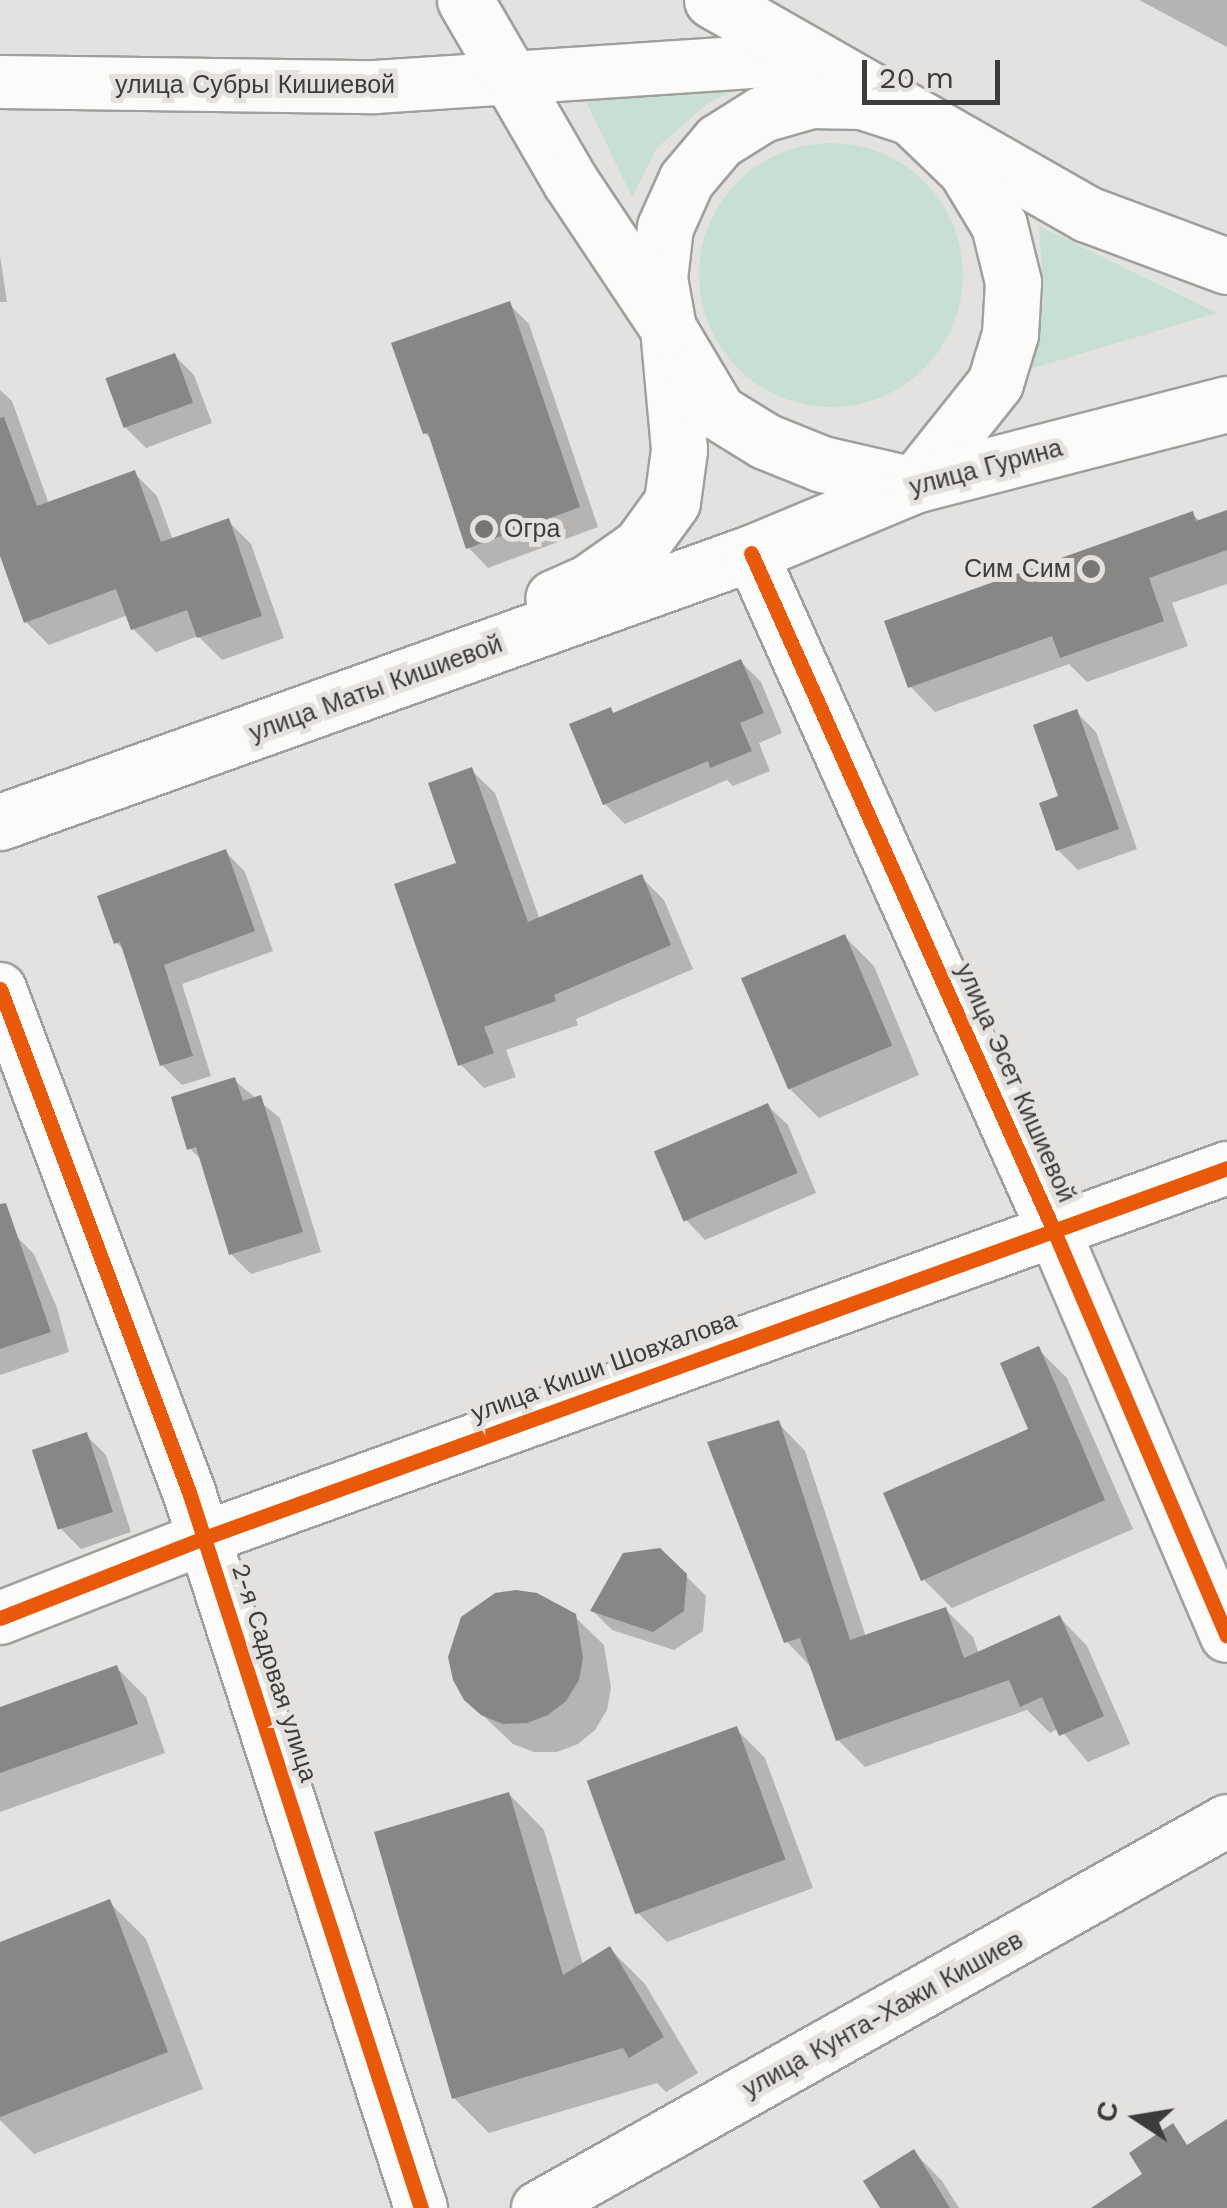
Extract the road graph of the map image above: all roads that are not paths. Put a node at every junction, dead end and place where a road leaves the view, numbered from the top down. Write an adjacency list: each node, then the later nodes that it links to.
1 (464, 0): 4 (main road)
2 (712, 0): 3 (main road)
3 (814, 58): 4 (street, улица Субры Кишиевой); 6 (main road)
4 (509, 77): 5 (street, улица Субры Кишиевой); 8 (main road)
5 (0, 82)
6 (911, 117): 7 (main road); 8 (main road); 10 (main road)
7 (1227, 266)
8 (668, 328): 10 (main road); 12 (main road)
9 (1227, 404): 10 (main road, улица Гурина)
10 (914, 486): 11 (main road, улица Гурина)
11 (752, 553): 12 (main road, улица Маты Кишиевой); 16 (street, улица Эсет Кишиевой)
12 (431, 670): 13 (main road, улица Маты Кишиевой)
13 (0, 822)
14 (0, 990): 17 (street, 2-я Садовая улица)
15 (1227, 1168): 16 (street, улица Киши Шовхалова)
16 (1054, 1230): 17 (street, улица Киши Шовхалова); 19 (street, улица Эсет Кишиевой)
17 (204, 1538): 18 (street, улица Киши Шовхалова); 21 (street, 2-я Садовая улица)
18 (0, 1618)
19 (1227, 1636)
20 (1227, 1821): 22 (street, улица Кунта-Хажи Кишиев)
21 (421, 2208)
22 (538, 2208)

